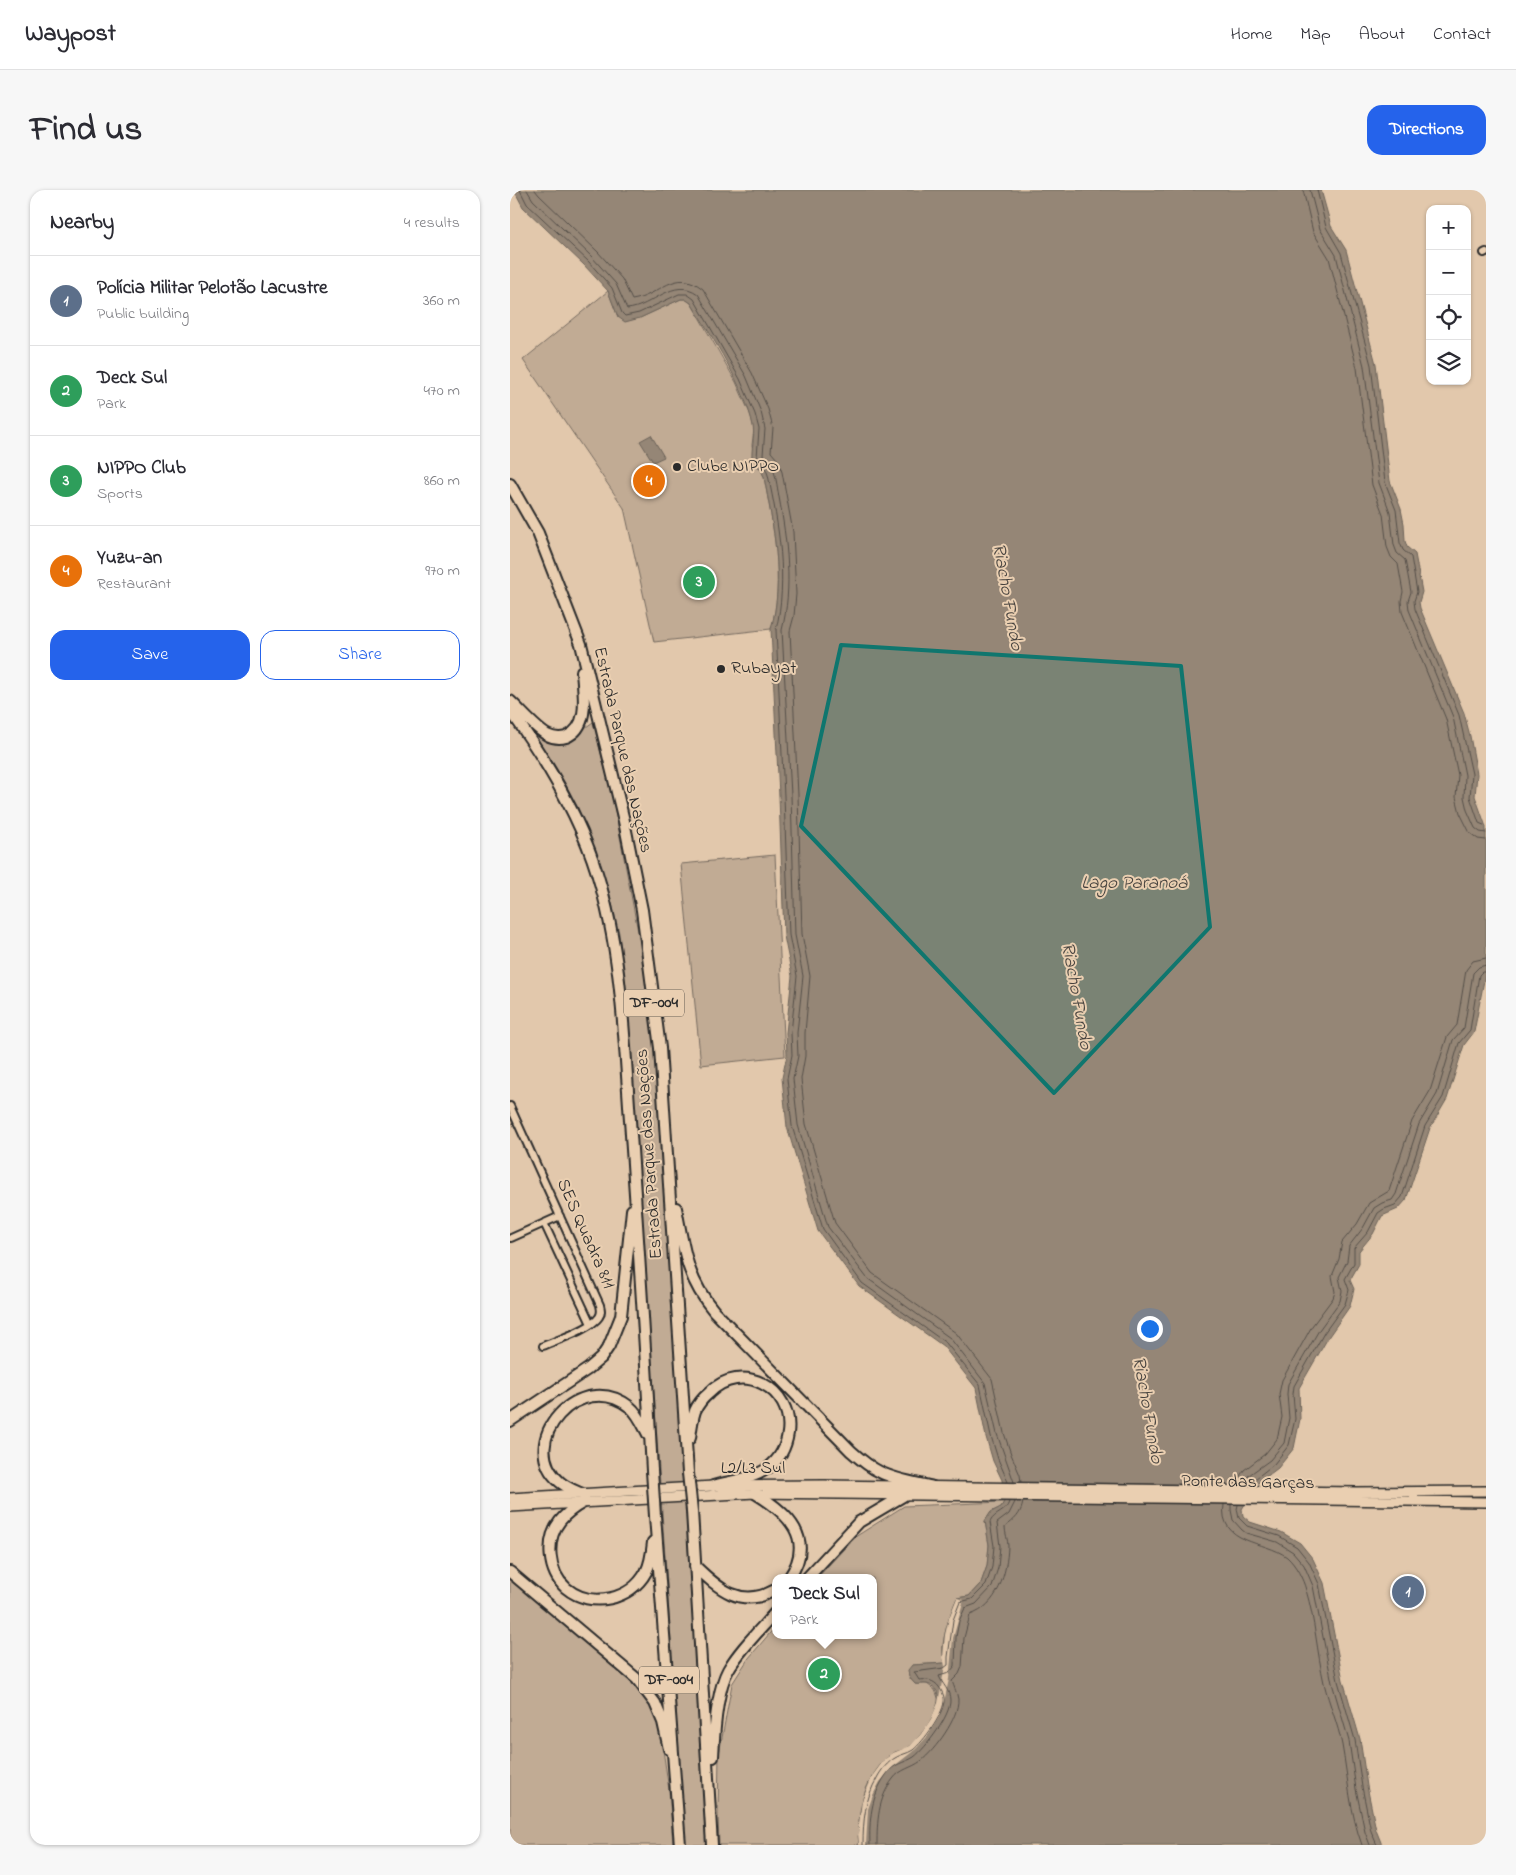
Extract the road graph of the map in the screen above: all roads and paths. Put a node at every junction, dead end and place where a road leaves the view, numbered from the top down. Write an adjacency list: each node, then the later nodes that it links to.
1 (510, 484): 2 (highway, Estrada Parque das Nações / DF-004)
2 (581, 644): 3 (highway); 6 (highway, Estrada Parque das Nações / DF-004)
3 (510, 701)
4 (510, 710): 7 (highway, Estrada Parque das Nações / DF-004)
5 (510, 1106): 8 (street, SES Quadra 811)
6 (668, 1169): 15 (highway, Estrada Parque das Nações / DF-004); 17 (highway)
7 (635, 1194): 13 (highway); 14 (highway, Estrada Parque das Nações / DF-004)
8 (560, 1216): 9 (street); 11 (street, SES Quadra 811)
9 (544, 1223): 10 (street); 11 (street)
10 (511, 1238)
11 (591, 1324): 12 (street)
12 (543, 1346)
13 (510, 1421)
14 (651, 1438): 25 (highway); 28 (highway, Estrada Parque das Nações / DF-004, bridge)
15 (687, 1470): 16 (highway); 29 (highway, Estrada Parque das Nações / DF-004, bridge)
16 (713, 1486): 17 (main road, L2/L3 Sul); 25 (main road, L2/L3 Sul)
17 (933, 1487): 18 (main road, L2/L3 Sul)
18 (996, 1487): 23 (main road, Ponte das Garças)
19 (1486, 1491): 23 (main road, Ponte das Garças)
20 (755, 1493): 21 (main road, L2/L3 Sul); 25 (main road, L2/L3 Sul); 31 (highway)
21 (903, 1496): 22 (main road, L2/L3 Sul); 32 (highway)
22 (980, 1496): 23 (main road, Ponte das Garças)
23 (1281, 1496): 26 (main road, Ponte das Garças)
24 (510, 1498): 25 (main road, L2/L3 Sul)
25 (584, 1498): 27 (main road, L2/L3 Sul); 28 (highway)
26 (1486, 1502)
27 (510, 1507)
28 (656, 1521): 35 (highway, Estrada Parque das Nações / DF-004)
29 (695, 1566): 33 (highway); 36 (highway, Estrada Parque das Nações / DF-004)
30 (510, 1572): 35 (highway)
31 (791, 1574)
32 (811, 1574)
33 (772, 1592)
34 (772, 1616): 36 (highway)
35 (676, 1784): 37 (highway, Estrada Parque das Nações / DF-004)
36 (710, 1790): 38 (highway, Estrada Parque das Nações / DF-004)
37 (680, 1845)
38 (712, 1845)

